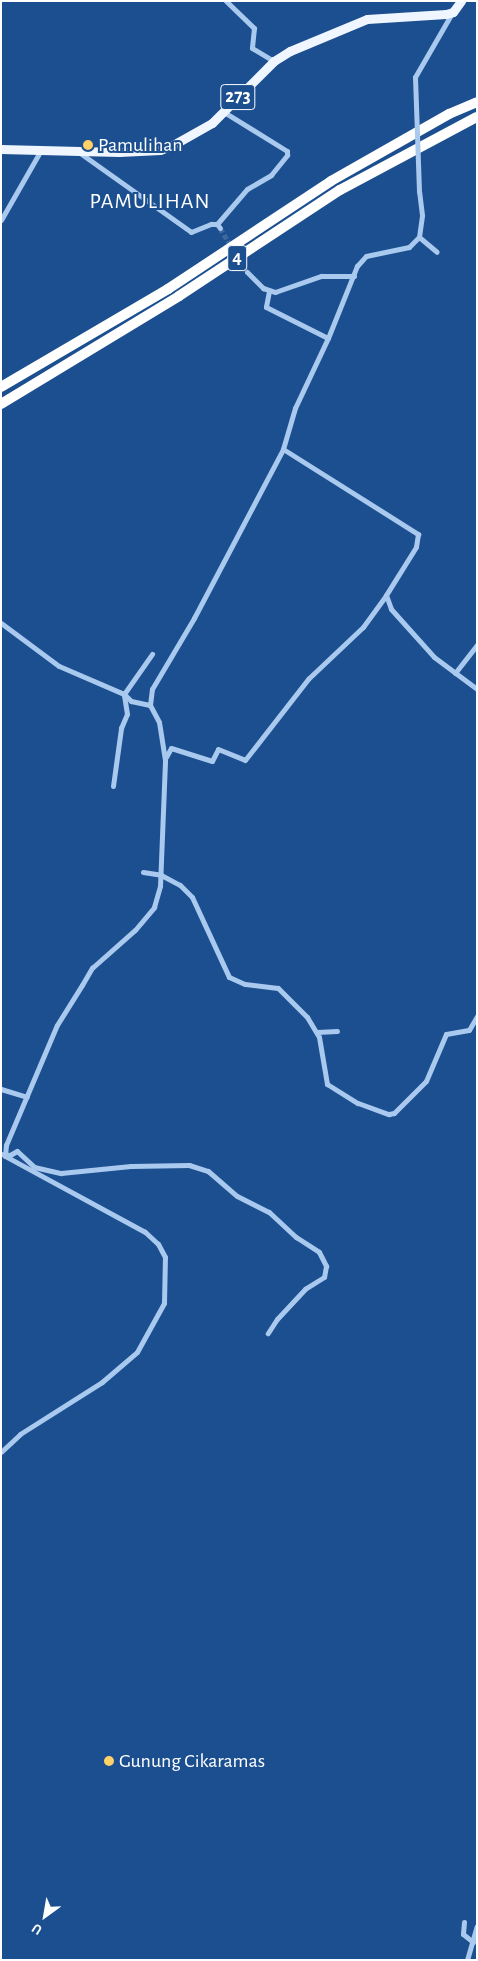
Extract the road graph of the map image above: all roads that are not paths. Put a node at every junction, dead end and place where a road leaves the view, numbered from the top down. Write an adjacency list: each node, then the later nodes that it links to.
1 (226, 1): 4 (street)
2 (461, 1): 3 (main road)
3 (452, 12): 4 (main road, 273); 12 (street, bridge)
4 (274, 61): 6 (main road, 273)
5 (477, 102): 18 (highway, 4)
6 (224, 112): 10 (main road, 273); 10 (street)
7 (477, 117): 19 (highway, 4)
8 (1, 150): 9 (main road, 273)
9 (41, 150): 10 (main road, 273); 11 (street)
10 (78, 151)
11 (1, 220)
12 (419, 237): 13 (street); 15 (street)
13 (438, 252)
14 (247, 272): 16 (street)
15 (354, 276): 16 (street); 17 (street)
16 (269, 291): 17 (street)
17 (328, 338): 20 (street)
18 (1, 387)
19 (1, 404)
20 (283, 449): 21 (street); 28 (street)
21 (386, 595): 25 (street); 29 (street)
22 (1, 623): 27 (street)
23 (477, 645): 25 (street)
24 (152, 654): 27 (street)
25 (455, 673): 26 (street)
26 (477, 689)
27 (124, 694): 28 (street); 30 (street)
28 (150, 706): 29 (street)
29 (165, 760): 32 (street)
30 (113, 786)
31 (143, 872): 32 (street)
32 (161, 875): 35 (street); 37 (street)
33 (477, 1016): 35 (street)
34 (337, 1031): 35 (street)
35 (317, 1032)
36 (1, 1089): 37 (street)
37 (27, 1097): 38 (street)
38 (3, 1155): 39 (street); 40 (street)
39 (268, 1333)
40 (1, 1452)
41 (464, 1922): 43 (street)
42 (477, 1926): 43 (street)
43 (472, 1942): 44 (street)
44 (467, 1960)

